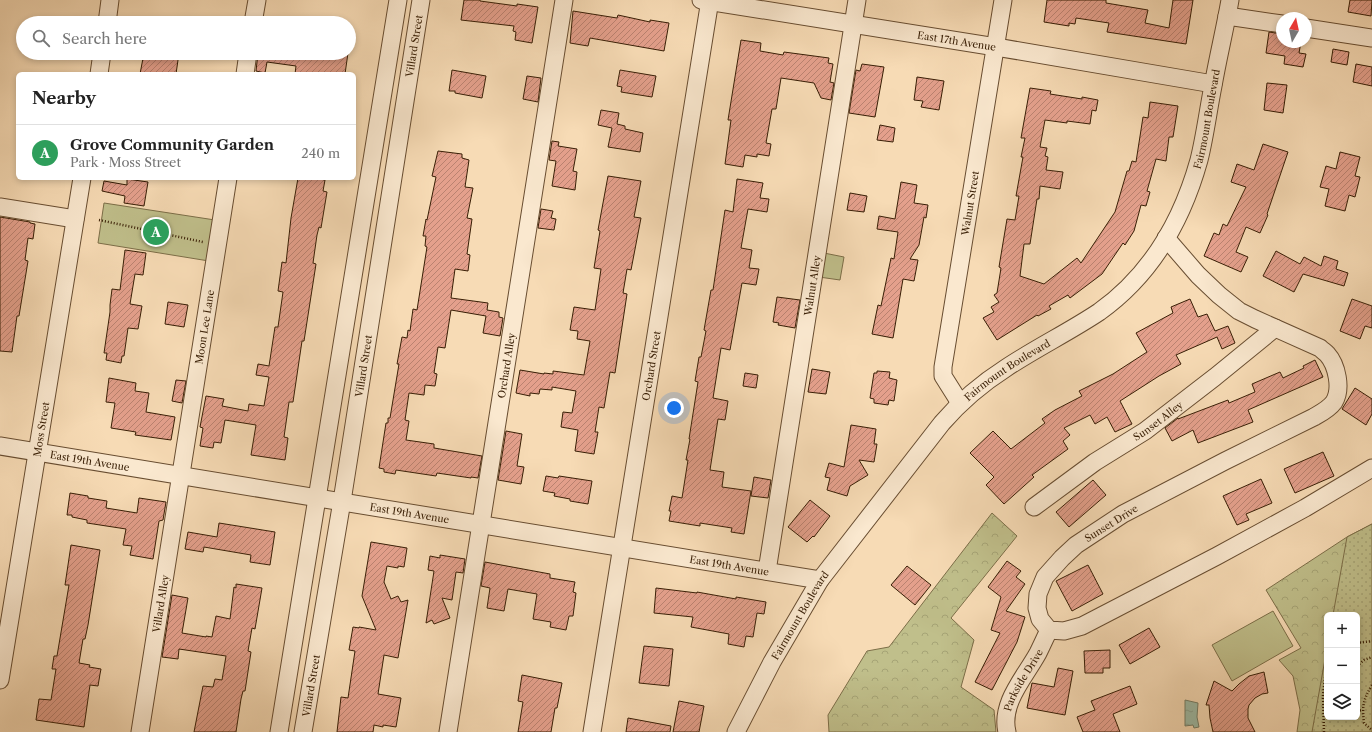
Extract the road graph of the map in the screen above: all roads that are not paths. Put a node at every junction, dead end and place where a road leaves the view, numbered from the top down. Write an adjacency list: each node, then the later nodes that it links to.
1 (110, 0): 10 (street)
2 (257, 0): 11 (street)
3 (398, 0): 33 (street)
4 (422, 0): 34 (street, Villard Street)
5 (564, 0): 36 (street, Orchard Alley)
6 (707, 0): 13 (street, East 17th Avenue); 37 (street, Orchard Street)
7 (857, 0): 13 (street, Walnut Alley)
8 (1003, 0): 16 (street, Walnut Street)
9 (1229, 8): 12 (street); 21 (street, Fairmount Boulevard)
10 (108, 16)
11 (254, 16)
12 (1276, 22)
13 (853, 24): 16 (street, East 17th Avenue); 38 (street, Walnut Alley)
14 (1312, 29): 15 (street)
15 (1372, 38)
16 (996, 47): 21 (street, East 17th Avenue); 28 (street, Walnut Street)
17 (101, 60): 19 (street)
18 (247, 60): 20 (street)
19 (99, 72)
20 (245, 72)
21 (1213, 84): 26 (street, Fairmount Boulevard)
22 (82, 180): 25 (street, Moss Street)
23 (228, 180): 32 (street, Moon Lee Lane)
24 (0, 207): 25 (street)
25 (75, 219): 30 (street, Moss Street)
26 (1166, 238): 27 (street, Sunset Drive); 28 (street, Fairmount Boulevard)
27 (1275, 328): 35 (street, Sunset Alley); 40 (street, Sunset Drive)
28 (960, 403): 39 (street, Fairmount Boulevard)
29 (0, 446): 30 (street, East 19th Avenue)
30 (37, 452): 32 (street, East 19th Avenue); 41 (street, Moss Street)
31 (1372, 468): 40 (street)
32 (181, 475): 33 (street, East 19th Avenue); 42 (street, Villard Alley)
33 (317, 497): 34 (street, East 19th Avenue); 43 (street)
34 (342, 501): 36 (street, East 19th Avenue); 44 (street, Villard Street)
35 (1034, 507)
36 (482, 525): 37 (street, East 19th Avenue); 45 (street, Orchard Alley)
37 (622, 548): 38 (street, East 19th Avenue); 46 (street, Orchard Street)
38 (767, 571): 39 (street, East 19th Avenue)
39 (820, 580): 47 (street, Fairmount Boulevard)
40 (1049, 630): 48 (street, Parkside Drive)
41 (0, 680)
42 (140, 732)
43 (279, 732)
44 (303, 732)
45 (448, 732)
46 (592, 732)
47 (736, 732)
48 (1007, 732)

